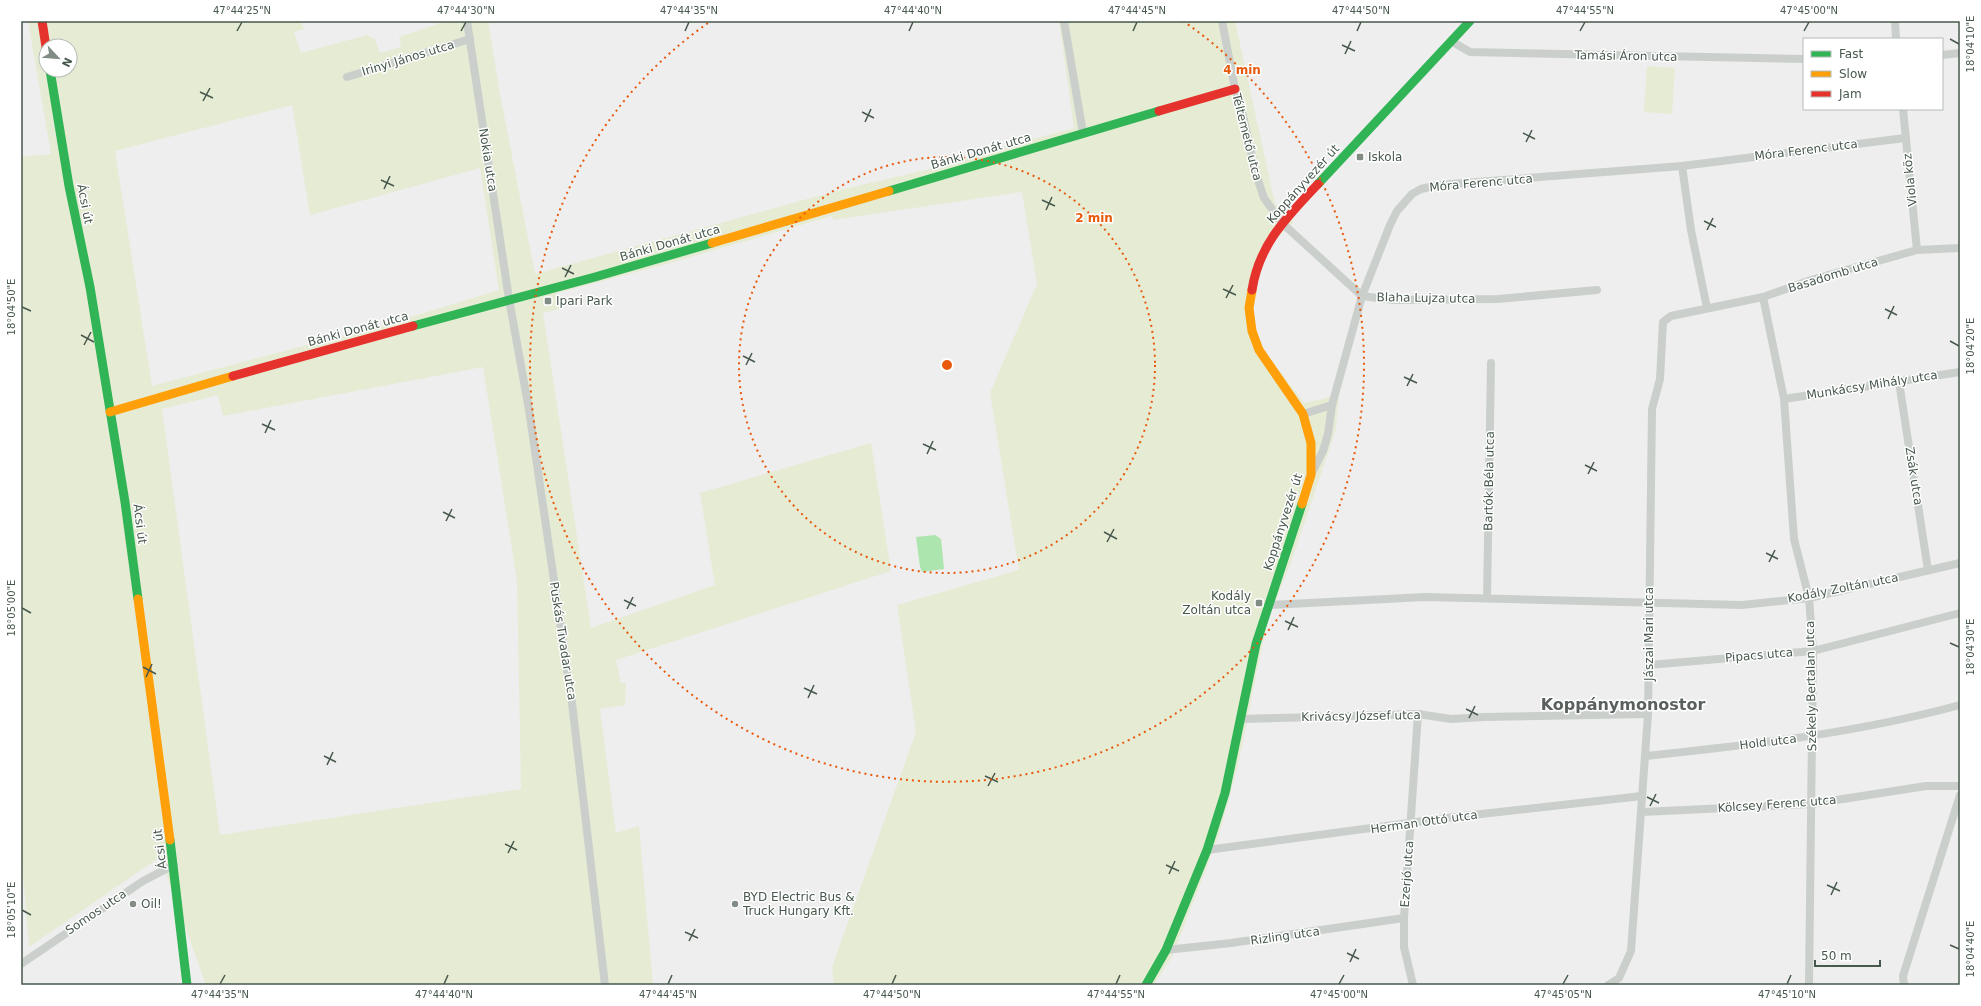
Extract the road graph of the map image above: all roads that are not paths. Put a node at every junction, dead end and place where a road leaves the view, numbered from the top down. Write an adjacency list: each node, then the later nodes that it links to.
1 (42, 21): 7 (street)
2 (467, 21): 9 (street, Nokia utca)
3 (1064, 21): 18 (street)
4 (1222, 21): 16 (street, Téltemető utca)
5 (1470, 21): 10 (street, Koppányvezér út)
6 (1895, 21): 8 (street)
7 (45, 38)
8 (1896, 38)
9 (470, 39): 14 (street, Irinyi János utca); 27 (street, Nokia utca)
10 (1451, 41): 13 (street, Tamási Áron utca); 21 (street, Koppányvezér út)
11 (1960, 53): 12 (street)
12 (1943, 54)
13 (1803, 59)
14 (347, 77)
15 (51, 78): 34 (street, Ácsi út)
16 (1235, 89): 18 (street, Bánki Donát utca); 21 (street, Téltemető utca)
17 (1903, 110): 19 (street, Viola köz)
18 (1083, 133): 27 (street, Bánki Donát utca)
19 (1905, 138): 20 (street, Móra Ferenc utca); 23 (street, Viola köz)
20 (1682, 166): 25 (street, Móra Ferenc utca); 28 (street)
21 (1282, 223): 25 (street, Blaha Lujza utca); 35 (street, Koppányvezér út)
22 (1960, 248): 23 (street, Basadomb utca)
23 (1917, 250): 26 (street, Basadomb utca)
24 (1597, 290): 25 (street, Blaha Lujza utca)
25 (1362, 296): 33 (street, Móra Ferenc utca)
26 (1763, 297): 28 (street, Basadomb utca); 32 (street, Székely Bertalan utca)
27 (510, 299): 34 (street, Bánki Donát utca); 64 (street, Puskás Tivadar utca)
28 (1707, 308): 41 (street, Jászai Mari utca)
29 (1491, 363): 39 (street, Bartók Béla utca)
30 (1960, 372): 31 (street, Munkácsy Mihály utca)
31 (1899, 382): 32 (street, Munkácsy Mihály utca); 38 (street, Zsák utca)
32 (1784, 399): 40 (street, Székely Bertalan utca)
33 (1332, 405): 35 (street); 36 (street, Móra Ferenc utca)
34 (110, 412): 59 (street, Ácsi út)
35 (1303, 414): 36 (street, Koppányvezér út)
36 (1311, 475): 42 (street, Koppányvezér út)
37 (1960, 564): 38 (street, Kodály Zoltán utca)
38 (1928, 570): 40 (street, Kodály Zoltán utca)
39 (1487, 598): 41 (street, Kodály Zoltán utca); 42 (street, Kodály Zoltán utca)
40 (1809, 598): 41 (street, Kodály Zoltán utca); 44 (street, Székely Bertalan utca)
41 (1649, 602): 45 (street, Jászai Mari utca)
42 (1269, 605): 49 (street, Koppányvezér út)
43 (1960, 613): 44 (street, Pipacs utca)
44 (1813, 651): 45 (street, Pipacs utca); 50 (street, Székely Bertalan utca)
45 (1649, 665): 48 (street, Jászai Mari utca)
46 (1960, 705): 50 (street, Hold utca)
47 (1418, 714): 48 (street, Krivácsy József utca); 49 (street, Krivácsy József utca); 57 (street, Ezerjó utca)
48 (1648, 714): 51 (street, Jászai Mari utca)
49 (1241, 719): 58 (street, Koppányvezér út)
50 (1812, 737): 51 (street, Hold utca); 55 (street, Székely Bertalan utca)
51 (1646, 756): 54 (street, Jászai Mari utca)
52 (1960, 786): 55 (street, Kölcsey Ferenc utca)
53 (1960, 795): 69 (street)
54 (1642, 796): 56 (street, Jászai Mari utca); 57 (street, Herman Ottó utca)
55 (1811, 804): 56 (street, Kölcsey Ferenc utca); 68 (street, Székely Bertalan utca)
56 (1642, 812): 67 (street, Jászai Mari utca)
57 (1411, 824): 58 (street, Herman Ottó utca); 60 (street, Ezerjó utca)
58 (1207, 850): 61 (street, Koppányvezér út)
59 (174, 865): 62 (street, Somos utca); 63 (street, Ácsi út)
60 (1404, 918): 61 (street, Rizling utca); 66 (street, Ezerjó utca)
61 (1166, 950): 65 (street, Koppányvezér út)
62 (21, 964)
63 (187, 985)
64 (605, 985)
65 (1146, 985)
66 (1413, 985)
67 (1608, 985)
68 (1809, 985)
69 (1904, 985)

